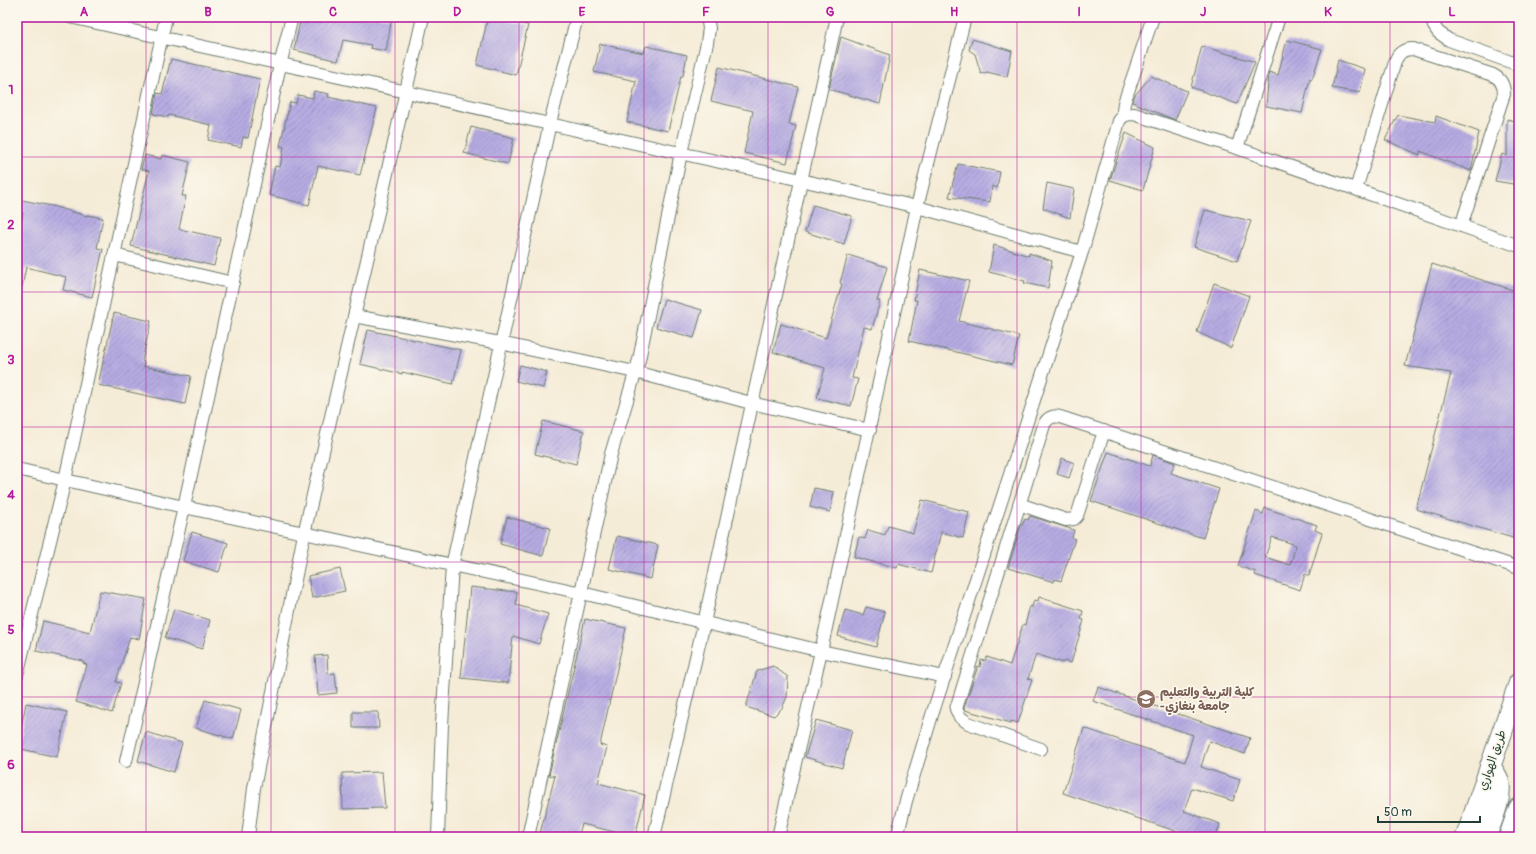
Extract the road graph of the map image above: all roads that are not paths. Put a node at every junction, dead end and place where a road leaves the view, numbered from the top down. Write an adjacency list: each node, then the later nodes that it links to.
1 (70, 17): 12 (street)
2 (166, 17): 12 (street)
3 (292, 17): 13 (street)
4 (423, 17): 15 (street)
5 (577, 17): 17 (street)
6 (707, 17): 19 (street)
7 (837, 17): 20 (street)
8 (965, 17): 22 (street)
9 (1153, 17): 16 (street)
10 (1279, 17): 18 (street)
11 (1431, 17): 14 (street)
12 (162, 38): 13 (street); 26 (street)
13 (280, 65): 15 (street); 27 (street)
14 (1519, 65)
15 (406, 93): 17 (street); 28 (street)
16 (1125, 115): 18 (street); 25 (street)
17 (550, 123): 19 (street); 29 (street)
18 (1237, 148): 21 (street)
19 (681, 153): 20 (street); 30 (street)
20 (802, 180): 22 (street); 31 (street)
21 (1356, 189): 23 (street); 23 (street)
22 (917, 207): 25 (street); 32 (street)
23 (1461, 226): 24 (street)
24 (1519, 246)
25 (1082, 252): 45 (street)
26 (114, 255): 27 (street); 35 (street)
27 (233, 283): 37 (street)
28 (354, 316): 29 (street); 38 (street)
29 (500, 343): 30 (street); 39 (street)
30 (635, 372): 31 (street); 41 (street)
31 (751, 404): 32 (street); 42 (street)
32 (870, 430): 43 (street)
33 (1104, 431): 36 (street); 36 (street); 40 (street)
34 (17, 469): 35 (street)
35 (65, 480): 37 (street); 44 (street)
36 (1019, 504): 47 (street)
37 (184, 508): 38 (street); 48 (street)
38 (304, 534): 39 (street); 51 (street)
39 (452, 566): 41 (street); 52 (street)
40 (1519, 568)
41 (582, 593): 42 (street); 53 (street)
42 (704, 623): 43 (street); 54 (street)
43 (821, 651): 45 (street); 55 (street)
44 (17, 675)
45 (945, 677): 56 (street)
46 (1519, 683): 49 (highway, طريق الهواري)
47 (1042, 749)
48 (126, 761)
49 (1490, 766): 57 (highway, طريق الهواري); 58 (highway)
50 (1519, 808): 59 (highway)
51 (248, 837)
52 (438, 837)
53 (528, 837)
54 (654, 837)
55 (778, 837)
56 (897, 837)
57 (1466, 837)
58 (1486, 837)
59 (1509, 837)

